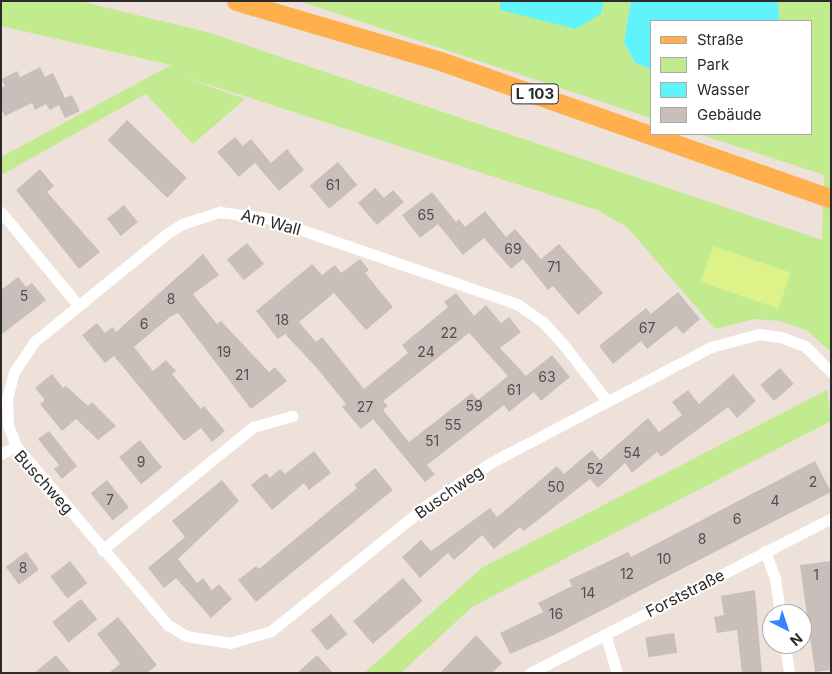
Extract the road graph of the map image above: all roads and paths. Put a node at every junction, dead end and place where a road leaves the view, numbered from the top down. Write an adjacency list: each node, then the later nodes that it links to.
1 (236, 1): 2 (main road, L 103)
2 (831, 199)
3 (1, 212): 4 (street)
4 (78, 305): 6 (street, Am Wall); 8 (street, Am Wall)
5 (831, 372): 6 (street, Buschweg)
6 (608, 401): 11 (street, Buschweg)
7 (292, 416): 11 (street)
8 (16, 446): 9 (street, Buschweg); 11 (street, Buschweg)
9 (1, 454)
10 (831, 518): 12 (street, Forststraße)
11 (102, 550)
12 (765, 552): 13 (street); 14 (street, Forststraße)
13 (779, 604)
14 (605, 634): 16 (street, Forststraße); 17 (street)
15 (786, 654): 18 (street)
16 (530, 673)
17 (618, 673)
18 (789, 673)

